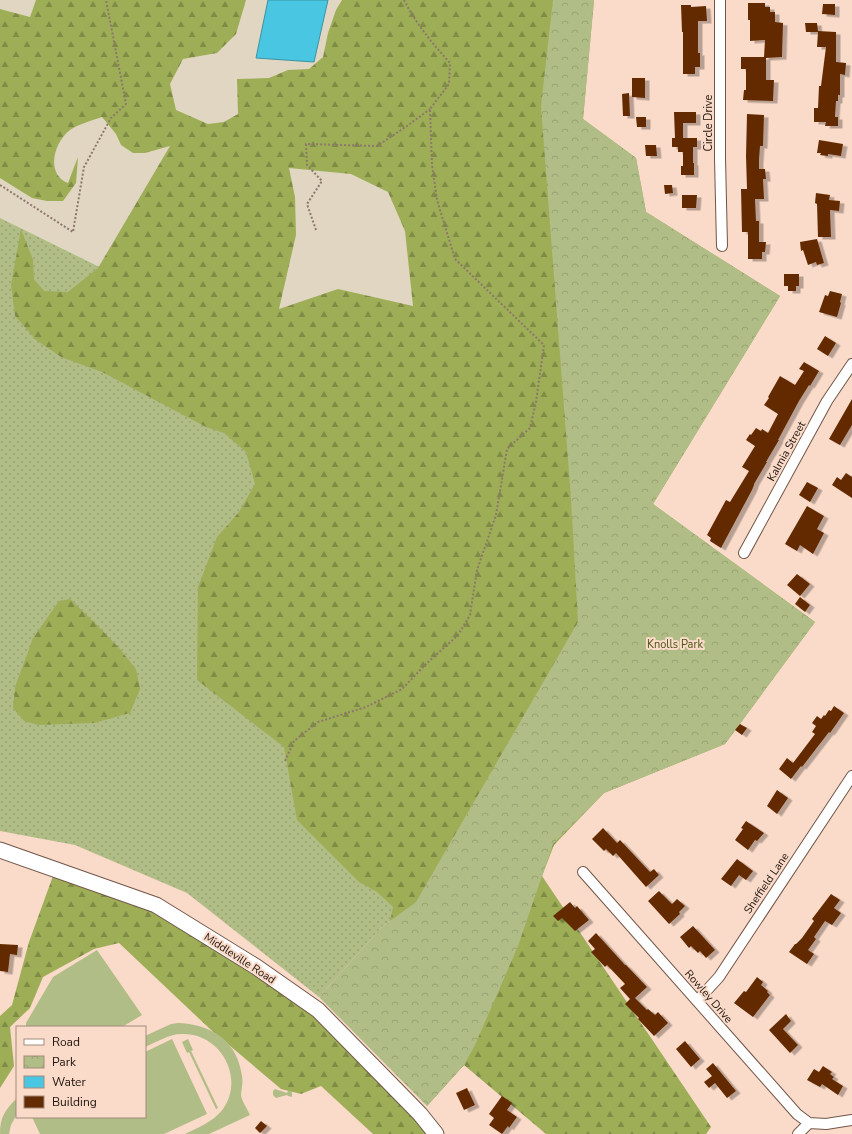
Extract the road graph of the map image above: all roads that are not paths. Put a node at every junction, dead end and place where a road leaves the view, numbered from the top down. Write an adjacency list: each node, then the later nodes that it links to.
1 (720, 0): 2 (street, Circle Drive)
2 (722, 246)
3 (852, 364): 4 (street, Kalmia Street)
4 (744, 553)
5 (852, 776): 8 (street, Sheffield Lane)
6 (0, 850): 11 (street, Middleville Road)
7 (583, 872): 8 (street, Rowley Drive)
8 (697, 1001): 10 (street, Rowley Drive)
9 (852, 1120): 10 (street)
10 (809, 1123): 12 (street)
11 (436, 1134)
12 (798, 1134)

